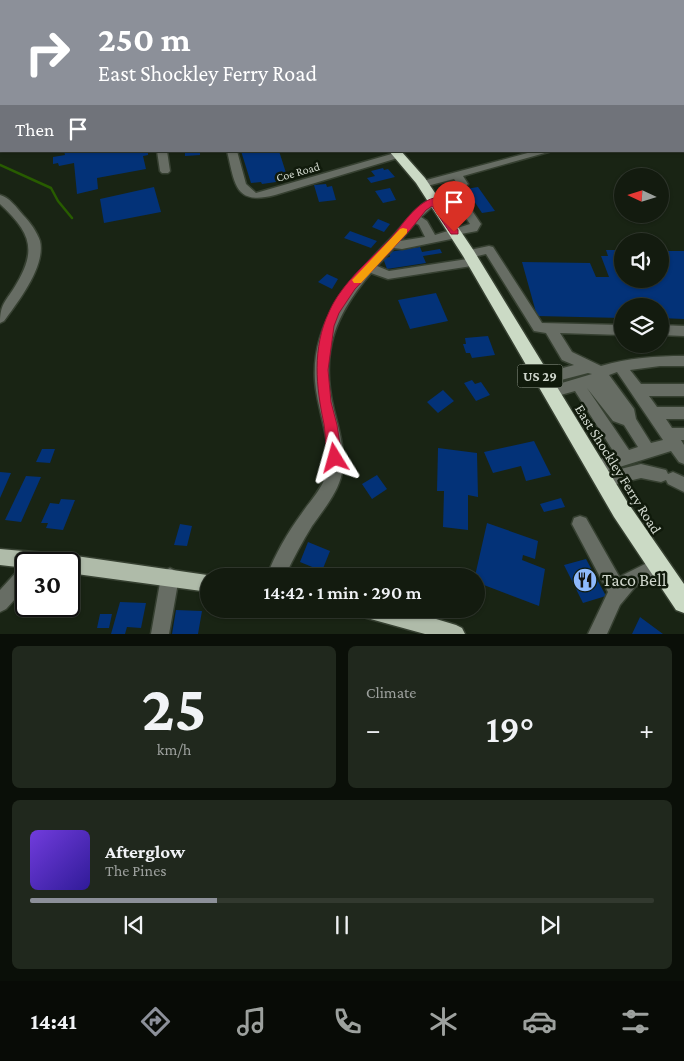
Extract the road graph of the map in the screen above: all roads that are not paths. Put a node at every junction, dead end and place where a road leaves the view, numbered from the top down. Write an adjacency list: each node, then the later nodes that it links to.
1 (162, 152): 5 (street)
2 (232, 152): 4 (street, Coe Road)
3 (543, 152): 6 (street)
4 (396, 153): 7 (highway, East Shockley Ferry Road / US 29)
5 (165, 171)
6 (456, 175): 7 (street); 11 (street)
7 (423, 184): 9 (highway, East Shockley Ferry Road / US 29)
8 (0, 198): 16 (street)
9 (434, 201): 10 (street); 11 (highway, East Shockley Ferry Road / US 29)
10 (414, 218): 12 (street); 13 (street)
11 (455, 233): 12 (street); 14 (highway, East Shockley Ferry Road / US 29)
12 (432, 239): 13 (street)
13 (391, 244): 15 (street)
14 (471, 258): 15 (street); 17 (street); 24 (highway, East Shockley Ferry Road / US 29)
15 (369, 268): 40 (street)
16 (0, 318)
17 (550, 328): 18 (street); 23 (street)
18 (614, 330)
19 (669, 330): 20 (street)
20 (684, 331)
21 (684, 361): 22 (street)
22 (620, 366): 23 (street); 25 (street)
23 (590, 376): 24 (street); 24 (street); 30 (street); 31 (street)
24 (546, 385): 33 (highway, East Shockley Ferry Road / US 29)
25 (637, 390): 26 (street); 27 (street)
26 (684, 390)
27 (653, 413): 28 (street); 29 (street)
28 (684, 413)
29 (675, 437): 30 (street); 32 (street)
30 (648, 451): 31 (street)
31 (626, 457): 33 (street)
32 (684, 457)
33 (600, 474): 34 (street); 39 (highway, East Shockley Ferry Road / US 29)
34 (672, 480)
35 (580, 524): 44 (street)
36 (0, 557): 37 (main road)
37 (15, 561)
38 (80, 565): 41 (main road)
39 (658, 566): 44 (street); 45 (highway, East Shockley Ferry Road / US 29)
40 (280, 568)
41 (170, 577): 42 (main road); 48 (street)
42 (200, 582)
43 (15, 586): 46 (street)
44 (618, 594): 50 (street)
45 (683, 599)
46 (0, 603)
47 (402, 618): 49 (main road)
48 (160, 634)
49 (456, 634)
50 (597, 634)

